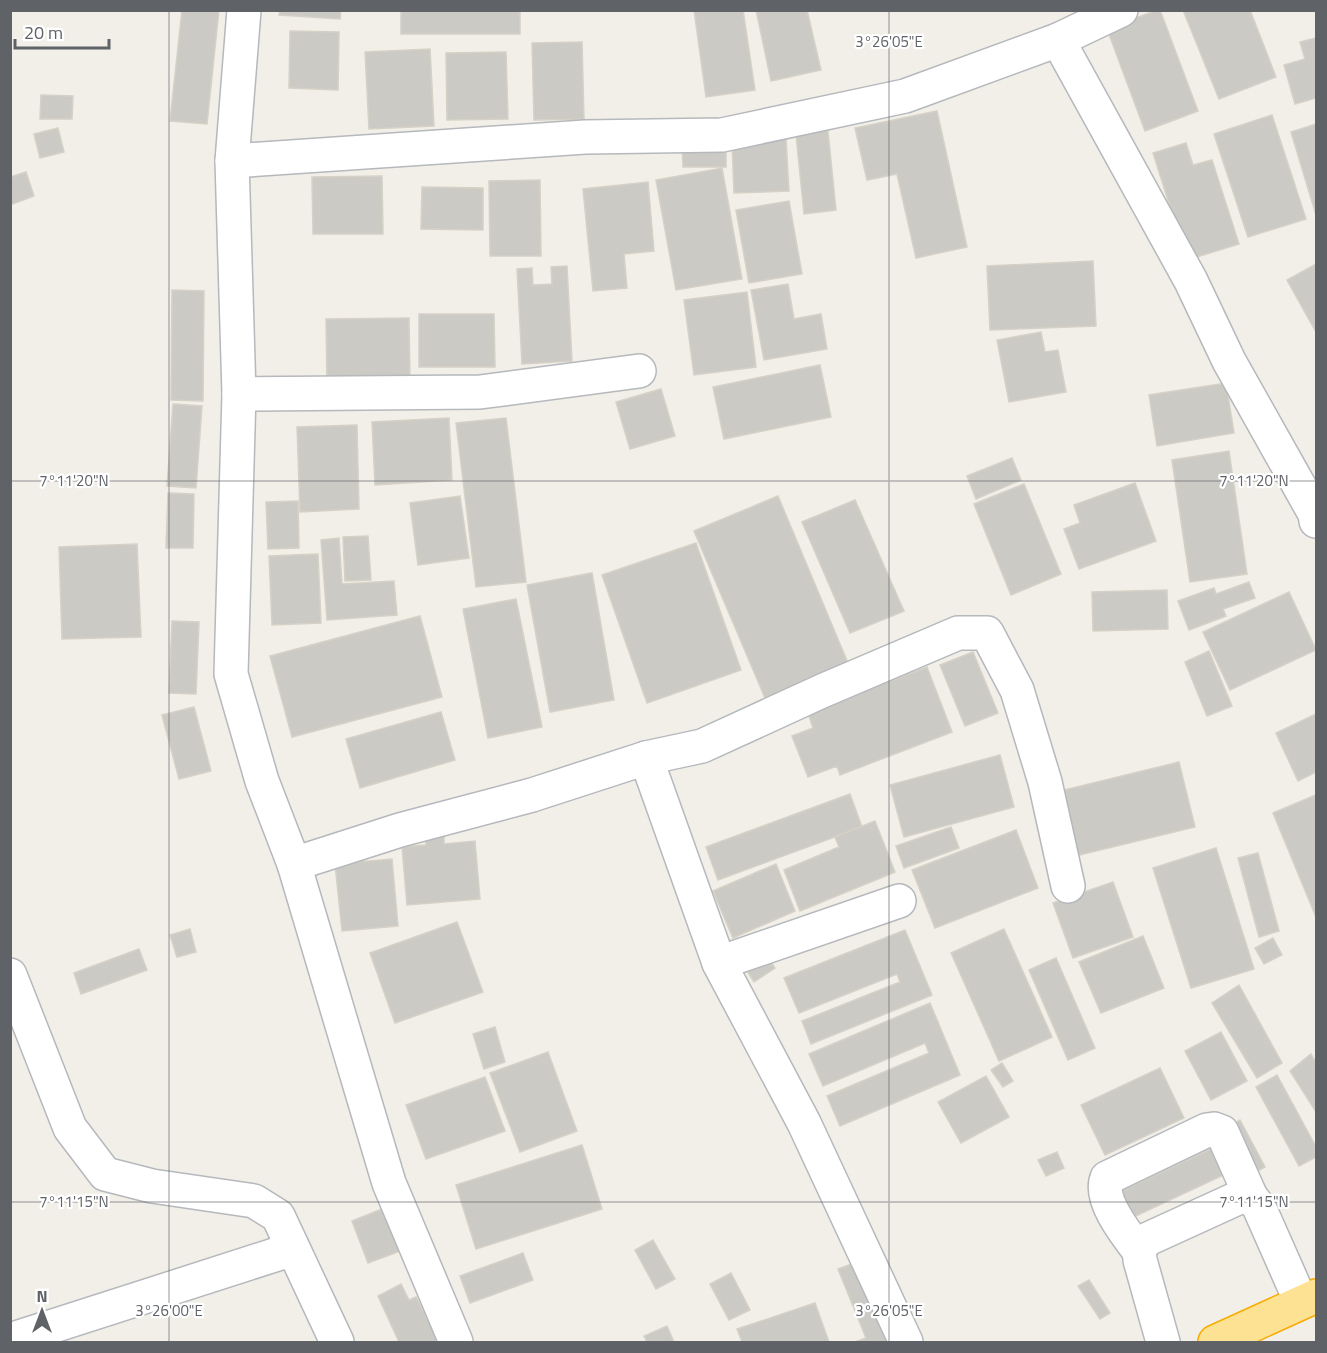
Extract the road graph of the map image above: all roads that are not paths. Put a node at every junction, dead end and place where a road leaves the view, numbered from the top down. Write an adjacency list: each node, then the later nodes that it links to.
1 (244, 10): 4 (street)
2 (1121, 10): 3 (street)
3 (1058, 40): 4 (street); 7 (street)
4 (232, 161): 6 (street)
5 (639, 371): 6 (street)
6 (239, 394): 9 (street)
7 (1317, 521)
8 (646, 758): 9 (street); 10 (street); 12 (street)
9 (294, 864): 20 (street)
10 (1068, 886)
11 (899, 901): 12 (street)
12 (718, 963): 21 (street)
13 (10, 975): 15 (street)
14 (1251, 1197): 16 (street); 16 (street); 17 (street)
15 (294, 1249): 18 (street); 19 (street)
16 (1139, 1251): 22 (street)
17 (1309, 1299): 23 (highway)
18 (10, 1340)
19 (337, 1342)
20 (456, 1342)
21 (906, 1342)
22 (1163, 1342)
23 (1215, 1342)

